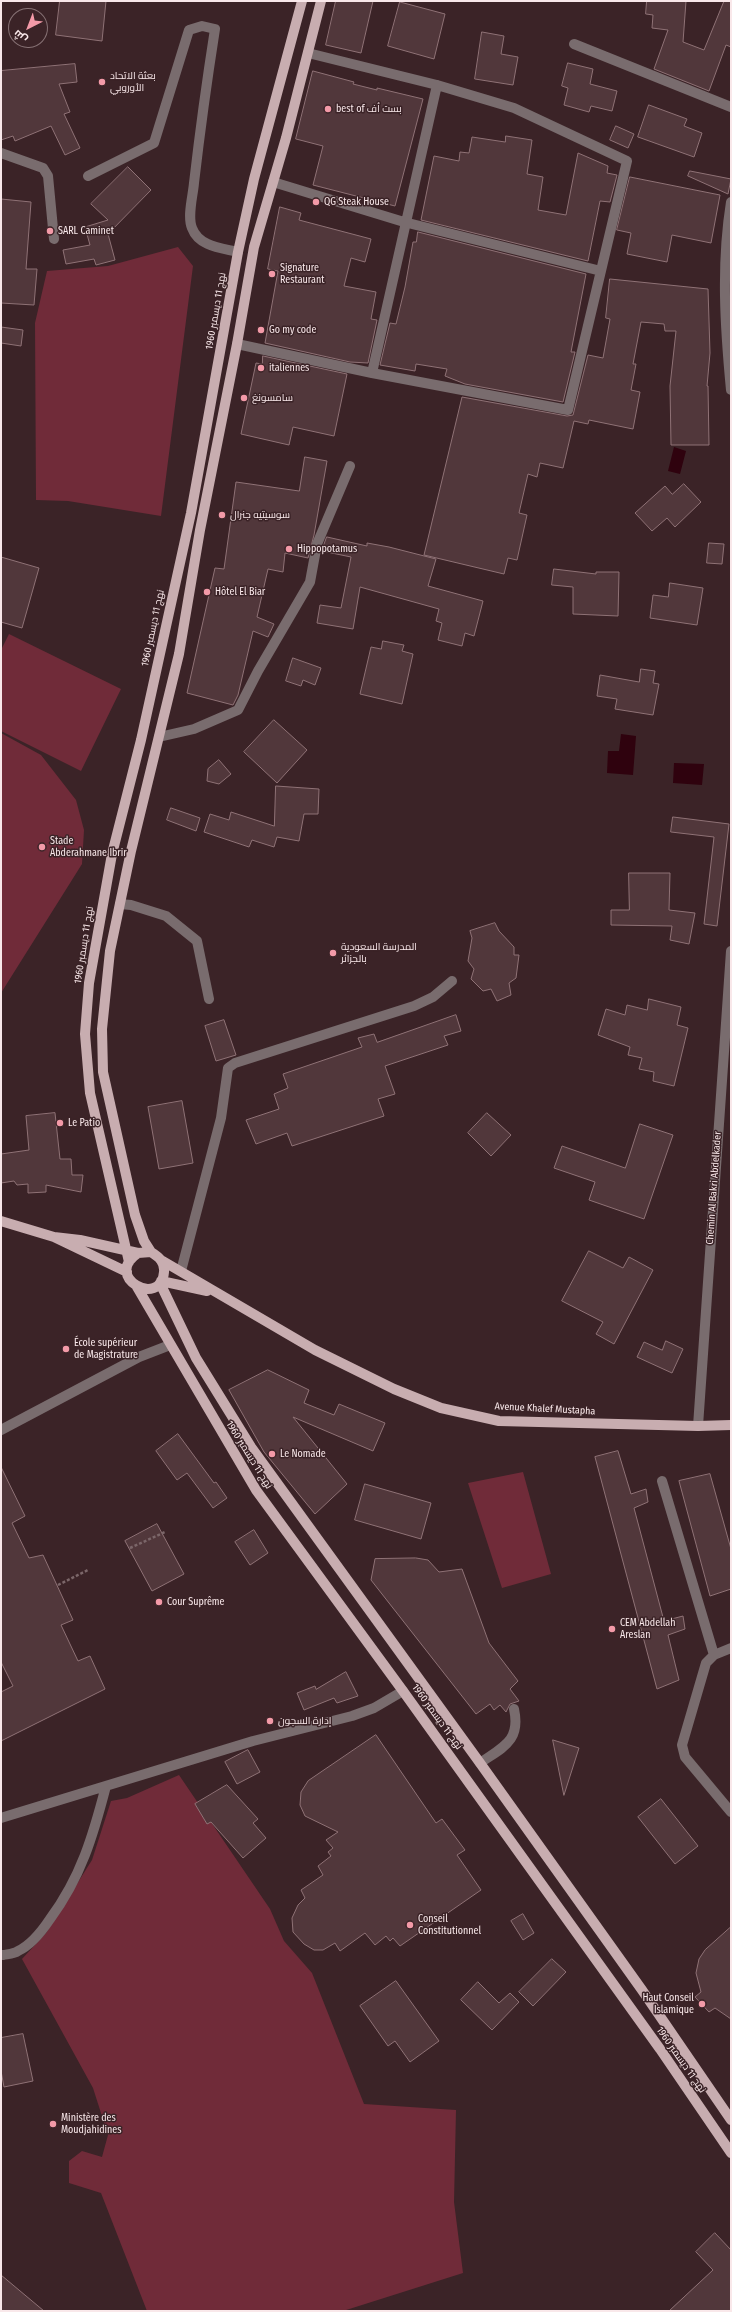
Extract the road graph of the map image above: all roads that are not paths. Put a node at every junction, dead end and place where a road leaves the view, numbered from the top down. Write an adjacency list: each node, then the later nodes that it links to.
1 (302, 1): 13 (main road, نهج 11 ديسمبر 1960)
2 (321, 1): 4 (main road)
3 (574, 44): 6 (street)
4 (308, 53): 5 (street); 9 (main road)
5 (437, 85): 11 (street); 14 (street)
6 (731, 107)
7 (1, 153): 12 (street)
8 (88, 176): 13 (street)
9 (273, 182): 11 (street); 15 (main road)
10 (731, 202): 17 (street)
11 (404, 222): 14 (street); 16 (street)
12 (54, 239)
13 (238, 252): 27 (main road, نهج 11 ديسمبر 1960)
14 (601, 271): 16 (street)
15 (237, 344): 16 (street); 19 (main road)
16 (372, 373)
17 (731, 390)
18 (350, 466): 19 (street)
19 (159, 737): 20 (main road)
20 (120, 904): 23 (street); 28 (main road)
21 (731, 951): 24 (street, Chemin Al Bakri Abdelkader)
22 (452, 982): 32 (street)
23 (209, 999)
24 (728, 1029): 38 (street, Chemin Al Bakri Abdelkader)
25 (1, 1221): 26 (main road)
26 (54, 1237): 27 (main road); 31 (main road)
27 (126, 1250): 29 (main road); 31 (main road, نهج 11 ديسمبر 1960)
28 (151, 1252): 29 (main road); 30 (main road)
29 (138, 1254): 31 (main road)
30 (161, 1260): 32 (main road, Avenue Khalef Mustapha); 33 (main road)
31 (128, 1267): 34 (main road)
32 (181, 1271): 35 (main road, Avenue Khalef Mustapha)
33 (160, 1282): 34 (main road); 35 (main road, Avenue Khalef Mustapha); 45 (main road, نهج 11 ديسمبر 1960)
34 (137, 1287): 36 (main road, نهج 11 ديسمبر 1960)
35 (218, 1294): 38 (main road, Avenue Khalef Mustapha)
36 (170, 1345): 39 (street); 43 (main road, نهج 11 ديسمبر 1960)
37 (731, 1425): 38 (main road, Avenue Khalef Mustapha)
38 (698, 1426)
39 (1, 1430)
40 (662, 1481): 42 (street)
41 (731, 1648): 42 (street)
42 (714, 1655): 47 (street)
43 (403, 1691): 46 (street); 51 (main road, نهج 11 ديسمبر 1960)
44 (514, 1709): 45 (street)
45 (480, 1764): 50 (main road, نهج 11 ديسمبر 1960)
46 (106, 1786): 48 (street); 49 (street)
47 (731, 1812)
48 (1, 1818)
49 (3, 1955)
50 (731, 2120)
51 (731, 2153)

